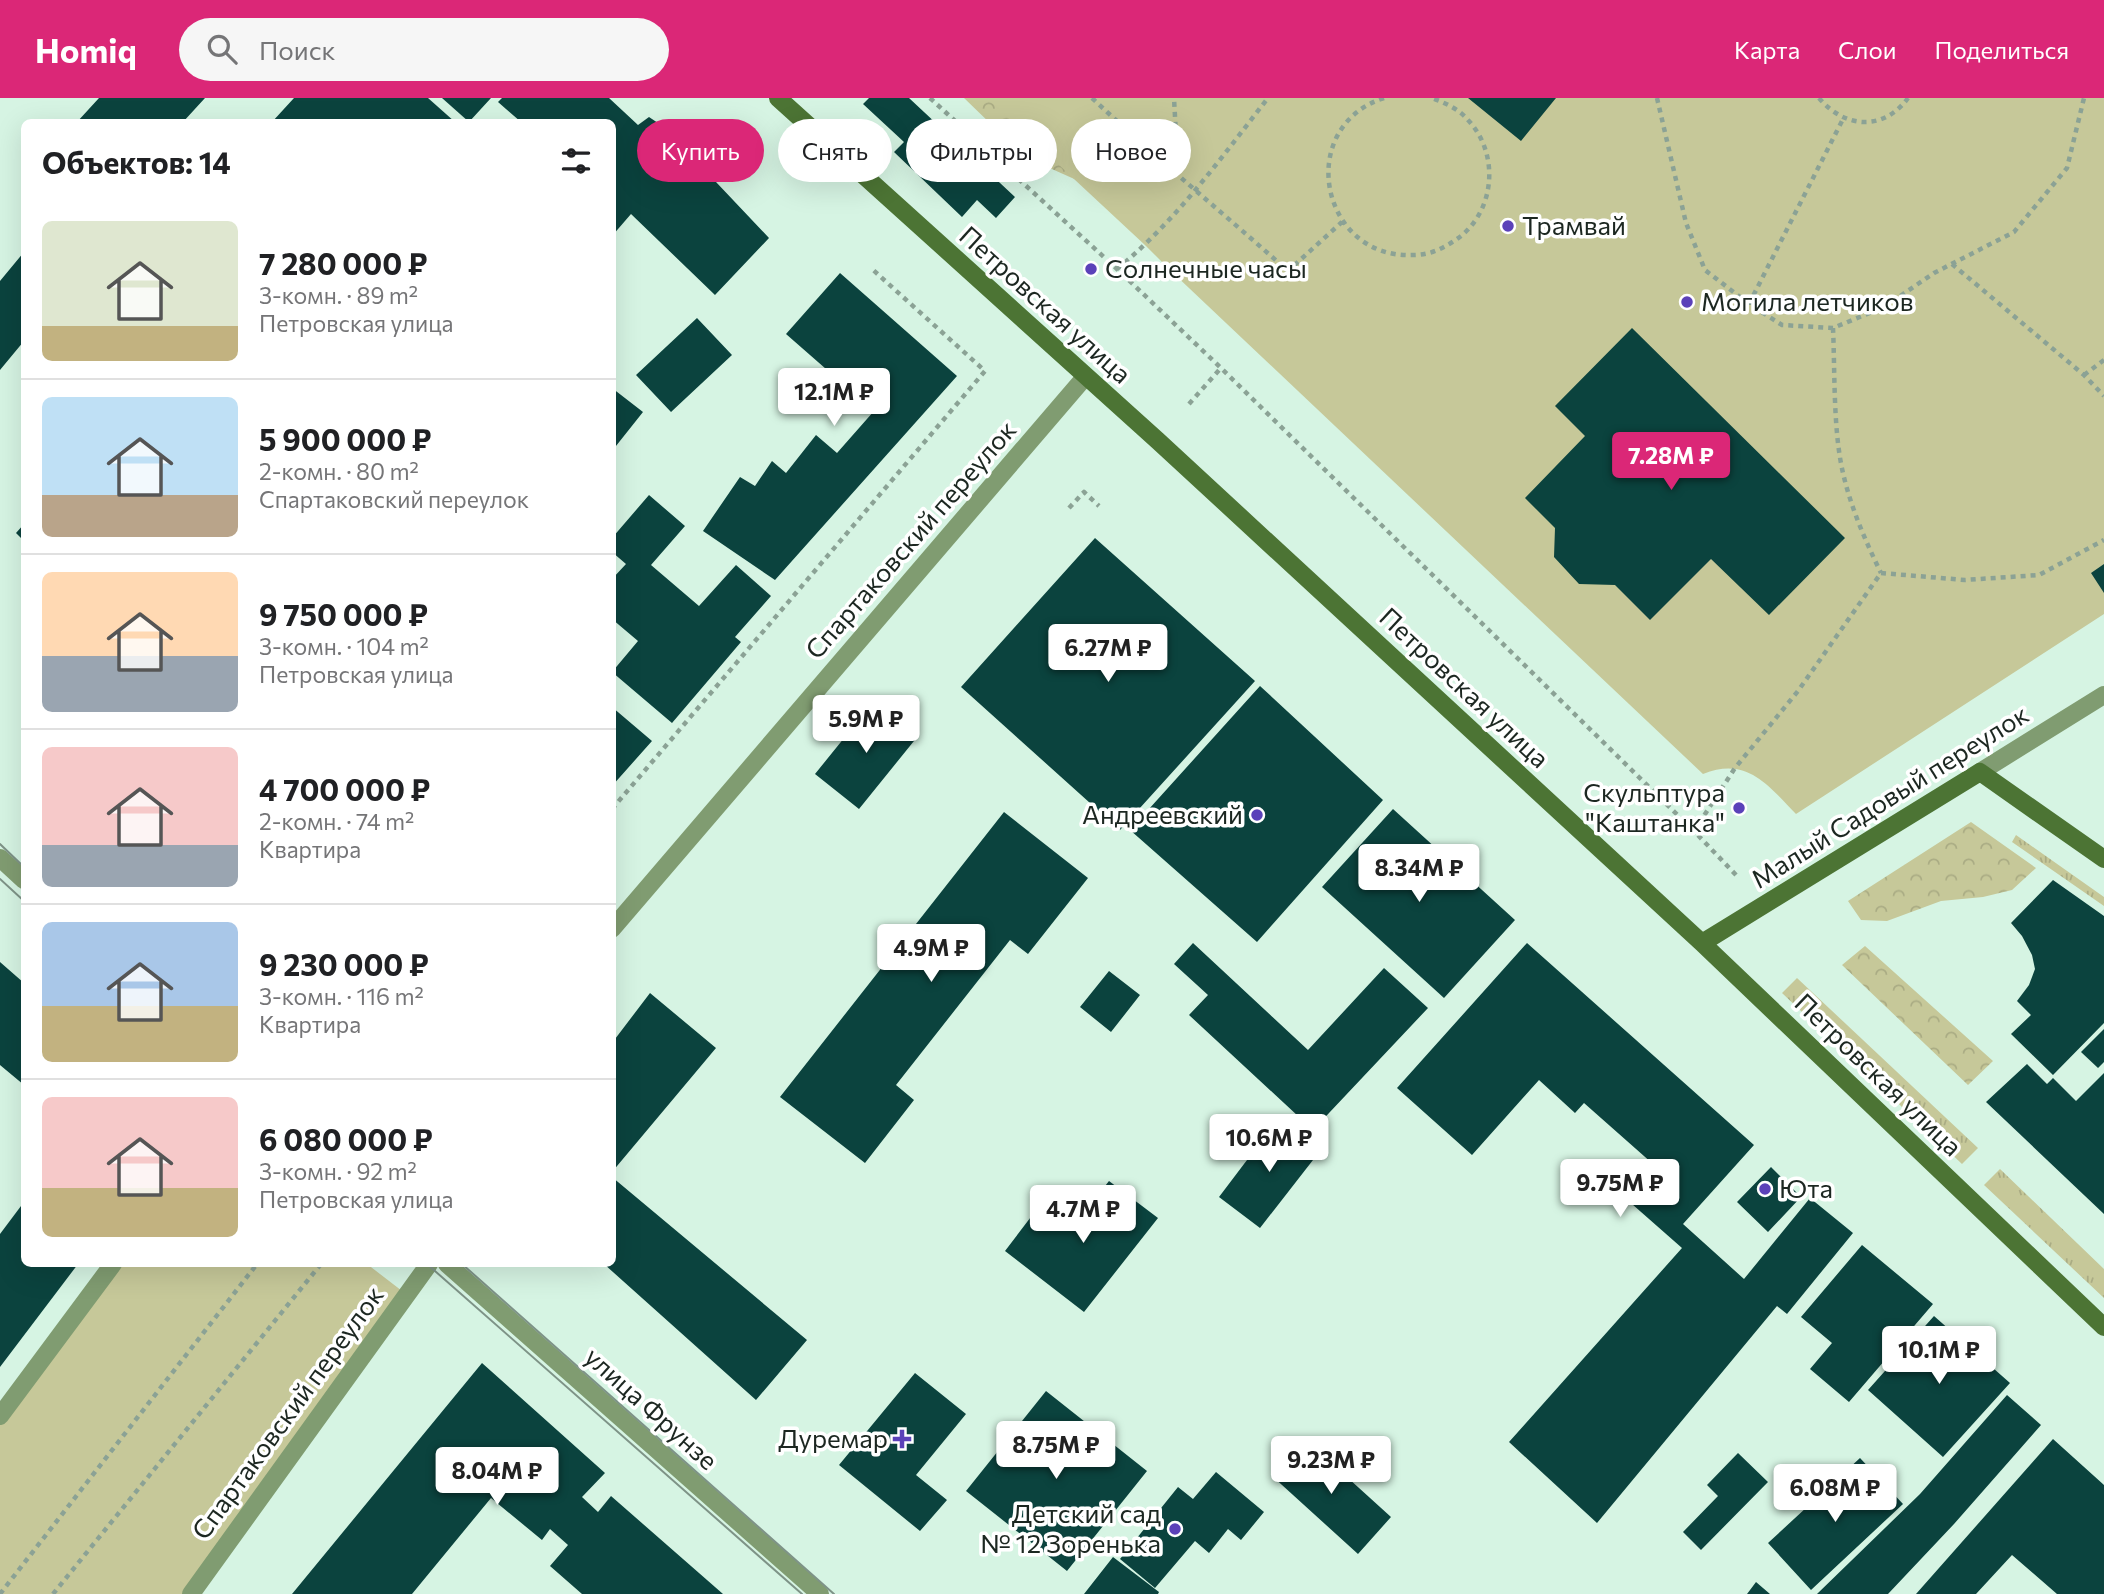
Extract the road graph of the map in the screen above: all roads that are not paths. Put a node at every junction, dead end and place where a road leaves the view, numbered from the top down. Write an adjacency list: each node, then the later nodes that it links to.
1 (778, 98): 2 (main road, Петровская улица)
2 (1086, 377): 8 (street, Спартаковский переулок); 9 (main road, Петровская улица)
3 (2104, 695): 4 (street, Малый Садовый переулок)
4 (1980, 772): 6 (main road); 9 (main road, Малый Садовый переулок)
5 (0, 858): 7 (street)
6 (2104, 859)
7 (21, 877)
8 (616, 924)
9 (1702, 943): 13 (main road, Петровская улица)
10 (111, 1267): 14 (street)
11 (427, 1267): 15 (street, Спартаковский переулок)
12 (450, 1267): 16 (street, улица Фрунзе)
13 (2104, 1327)
14 (0, 1416)
15 (191, 1594)
16 (820, 1594)

